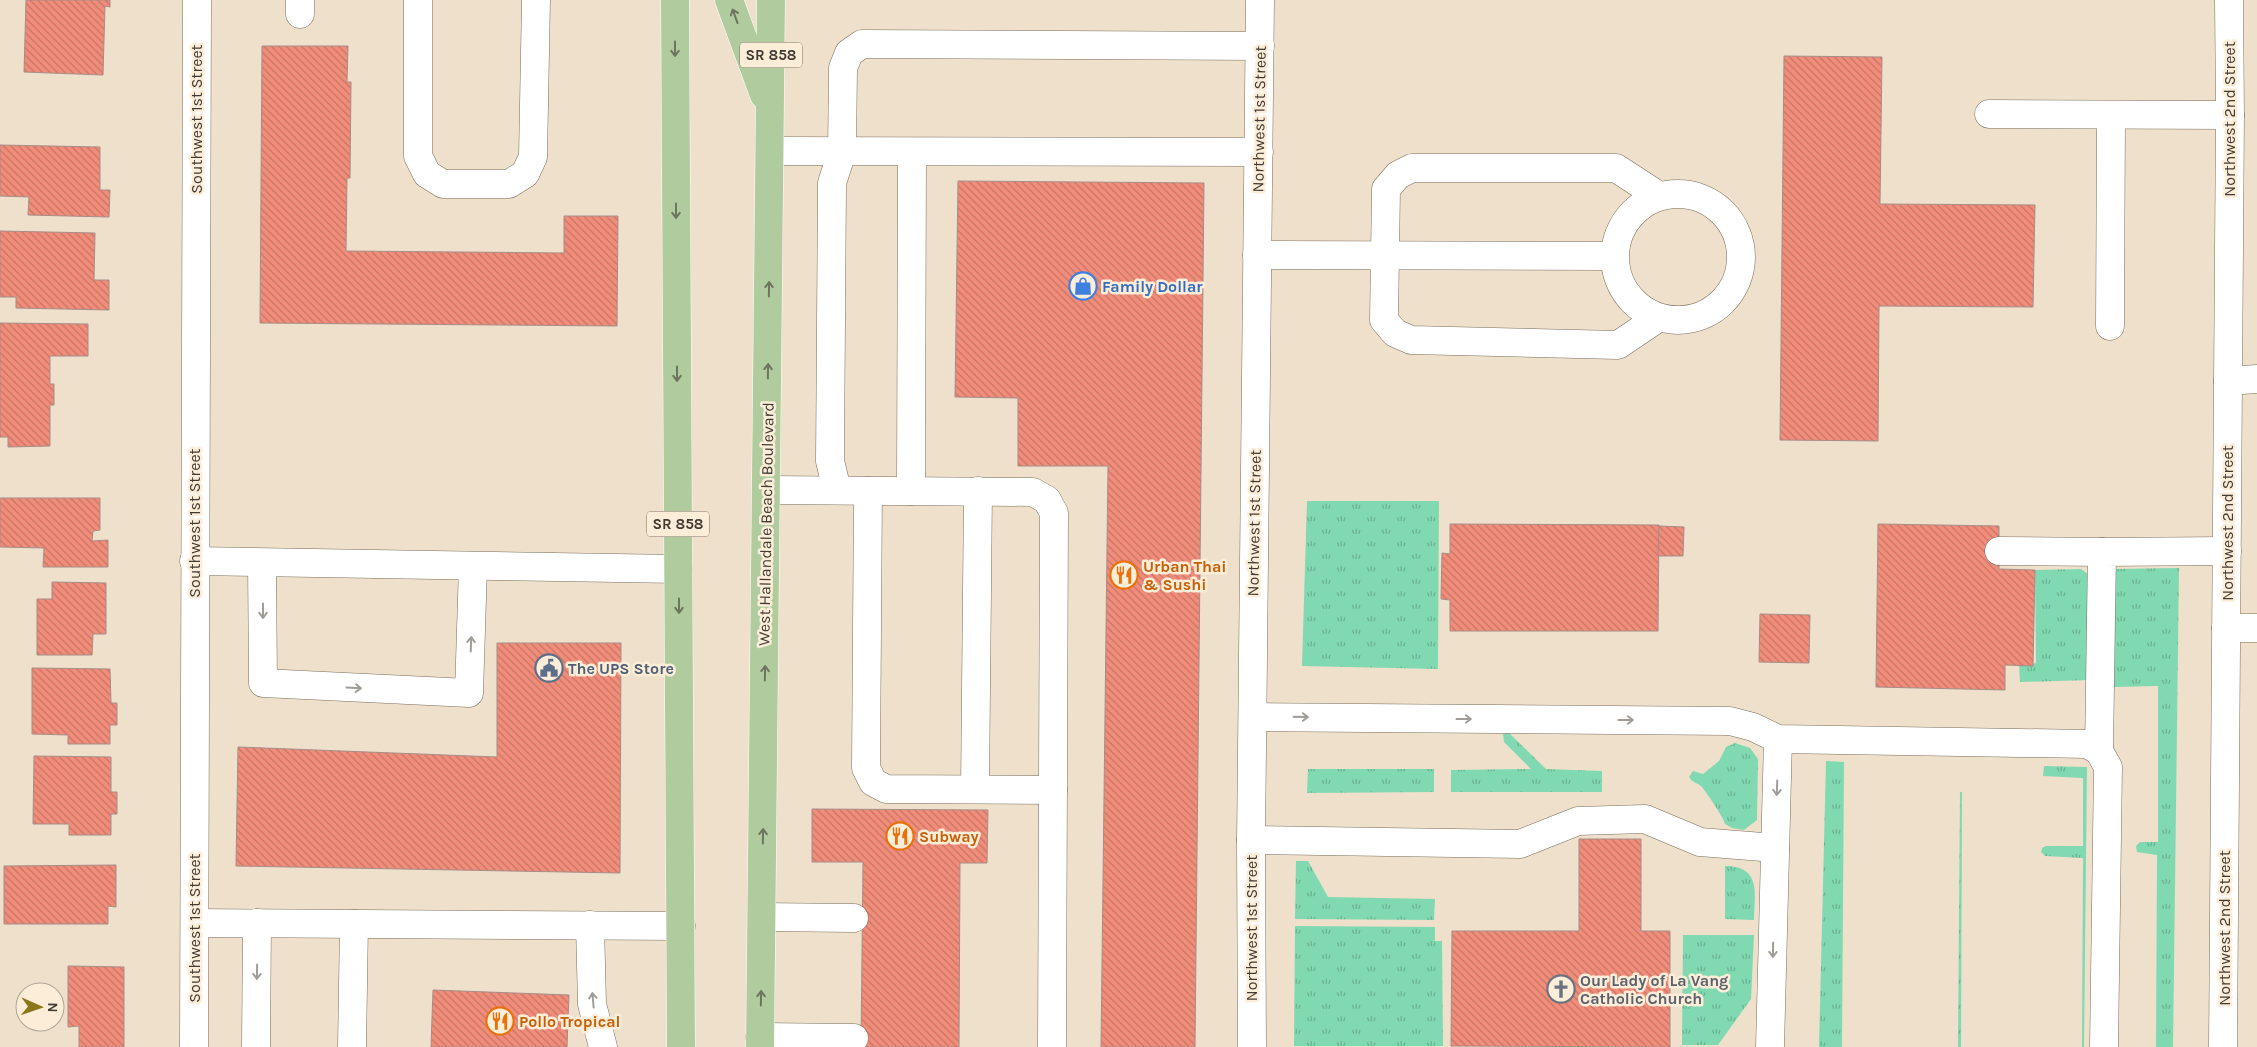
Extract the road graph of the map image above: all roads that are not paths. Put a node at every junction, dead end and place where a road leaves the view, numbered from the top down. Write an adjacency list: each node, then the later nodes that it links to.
1 (196, 0): 34 (street, Southwest 1st Street)
2 (418, 0): 3 (street)
3 (536, 0)
4 (675, 0): 37 (main road, SR 858, one-way to 37)
5 (729, 0): 10 (main road, one-way to 5)
6 (772, 0): 10 (main road, West Hallandale Beach Boulevard / SR 858)
7 (1260, 0): 9 (street, Northwest 1st Street)
8 (2229, 0): 13 (street, Northwest 2nd Street)
9 (1260, 46): 15 (street); 17 (street, Northwest 1st Street)
10 (770, 111): 14 (main road, West Hallandale Beach Boulevard / SR 858)
11 (1990, 114): 12 (street)
12 (2111, 115): 13 (street); 23 (street)
13 (2230, 115): 25 (street, Northwest 2nd Street)
14 (770, 151): 15 (street); 26 (main road, West Hallandale Beach Boulevard / SR 858, one-way to 14)
15 (842, 152): 16 (street); 27 (street)
16 (912, 152): 17 (street); 29 (street)
17 (1259, 152): 19 (street, Northwest 1st Street)
18 (1660, 196): 20 (street); 21 (street); 22 (street)
19 (1257, 255): 20 (street); 40 (street, Northwest 1st Street)
20 (1385, 256): 21 (street); 22 (street)
21 (1614, 256): 22 (street)
22 (1658, 318)
23 (2110, 326)
24 (2257, 379): 25 (street)
25 (2228, 382): 32 (street, Northwest 2nd Street)
26 (766, 490): 27 (street); 47 (main road, West Hallandale Beach Boulevard / SR 858, one-way to 26)
27 (837, 490): 28 (street)
28 (868, 490): 29 (street); 43 (street)
29 (911, 491): 30 (street)
30 (978, 491): 43 (street); 44 (street)
31 (1998, 551): 33 (street)
32 (2227, 551): 33 (street); 38 (street, Northwest 2nd Street)
33 (2102, 552): 42 (street)
34 (194, 561): 35 (street); 49 (street, Southwest 1st Street)
35 (262, 563): 36 (street); 36 (street, one-way to 36)
36 (473, 566): 37 (street)
37 (678, 569): 53 (main road, SR 858, one-way to 53)
38 (2226, 628): 39 (street); 65 (street, Northwest 2nd Street)
39 (2257, 628)
40 (1252, 717): 41 (street, one-way to 41); 45 (street, Northwest 1st Street)
41 (1778, 739): 42 (street); 46 (street, one-way to 46)
42 (2099, 752): 64 (street)
43 (976, 789): 44 (street)
44 (1053, 790): 61 (street)
45 (1251, 840): 46 (street); 62 (street, Northwest 1st Street)
46 (1775, 848): 63 (street, one-way to 63)
47 (762, 917): 48 (street); 55 (main road, West Hallandale Beach Boulevard / SR 858, one-way to 47)
48 (854, 918)
49 (195, 923): 50 (street); 56 (street, Southwest 1st Street)
50 (258, 923): 51 (street); 57 (street, one-way to 57)
51 (354, 924): 52 (street); 58 (street)
52 (590, 926): 53 (street); 59 (street, one-way to 52)
53 (681, 926): 60 (main road, SR 858)
54 (854, 1038): 55 (street)
55 (760, 1042)
56 (194, 1047)
57 (256, 1047)
58 (352, 1047)
59 (603, 1047)
60 (681, 1047)
61 (1052, 1047)
62 (1252, 1047)
63 (1770, 1047)
64 (2104, 1047)
65 (2223, 1047)

